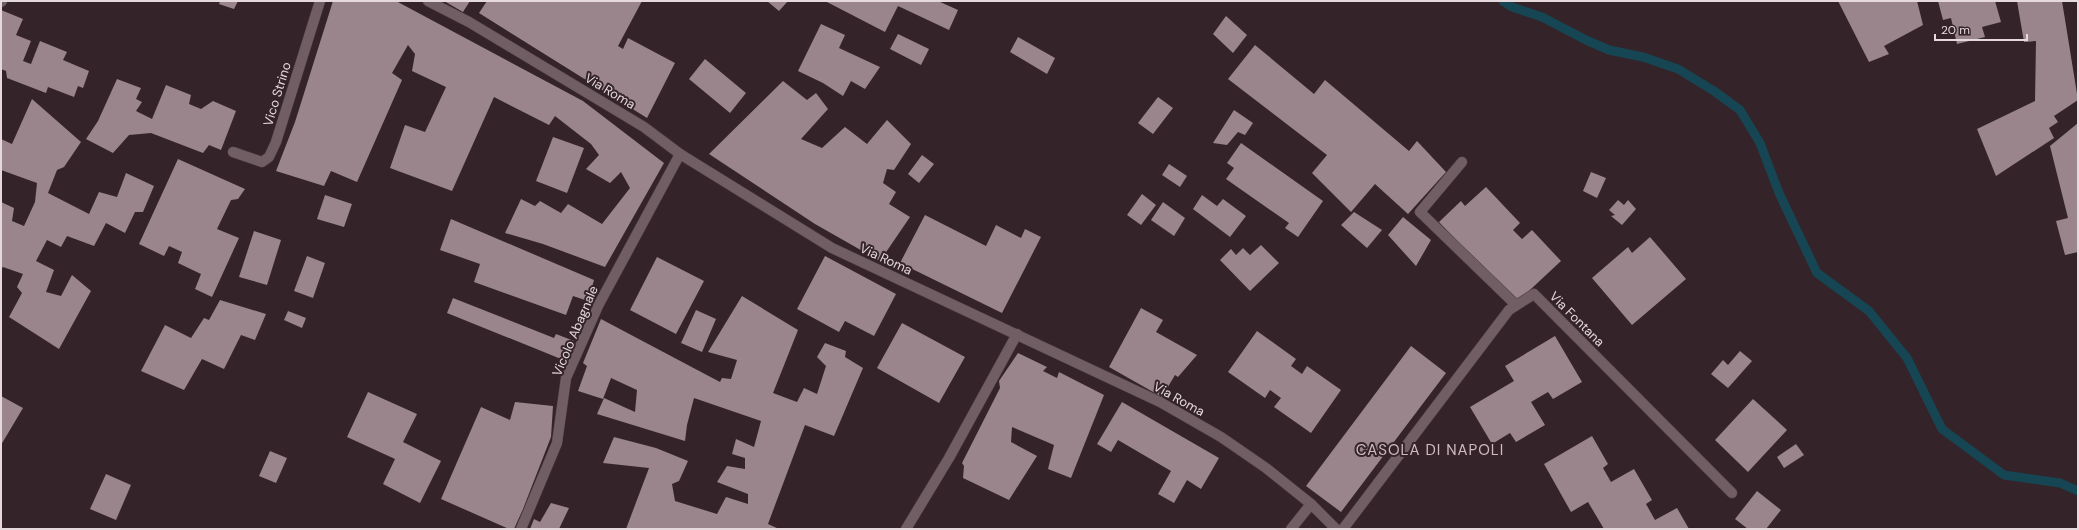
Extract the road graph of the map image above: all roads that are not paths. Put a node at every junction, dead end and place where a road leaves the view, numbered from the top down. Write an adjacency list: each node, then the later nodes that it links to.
1 (320, 1): 3 (street, Vico Strino)
2 (428, 1): 4 (street, Via Roma)
3 (234, 152)
4 (680, 154): 7 (street, Via Roma); 10 (street, Vicolo Abagnale)
5 (1462, 162): 6 (street)
6 (1516, 305): 8 (street, Via Fontana); 14 (street, Via Fontana)
7 (1017, 334): 9 (street, Via Roma); 11 (street)
8 (1732, 493)
9 (1311, 504): 12 (street); 13 (street, Via Roma)
10 (521, 529)
11 (906, 529)
12 (1291, 529)
13 (1336, 529)
14 (1343, 529)

